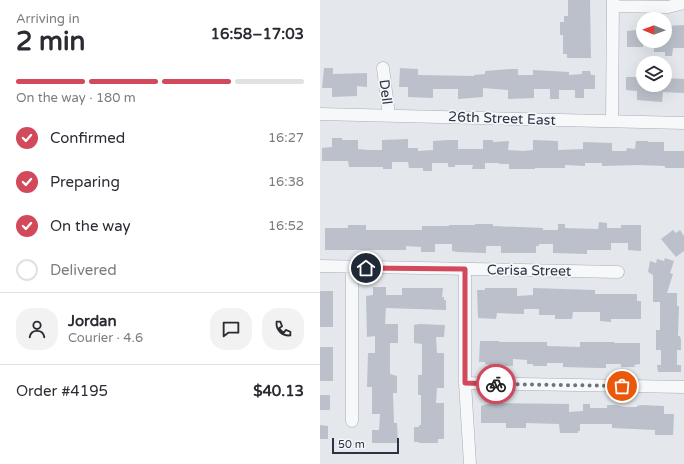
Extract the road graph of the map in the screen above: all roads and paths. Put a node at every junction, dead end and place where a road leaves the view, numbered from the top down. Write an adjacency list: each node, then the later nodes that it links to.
1 (614, 3): 2 (street); 6 (street)
2 (684, 3)
3 (383, 68): 5 (street, Dell)
4 (320, 114): 5 (street, 26th Street East)
5 (389, 115): 6 (street, 26th Street East)
6 (612, 121): 7 (street, 26th Street East)
7 (684, 123)
8 (320, 266): 9 (street, Cerisa Street)
9 (352, 267): 10 (street, Cerisa Street); 14 (street)
10 (465, 269): 11 (street, Cerisa Street); 12 (street)
11 (618, 272)
12 (465, 383): 13 (street); 15 (street)
13 (684, 387)
14 (352, 421)
15 (470, 464)

